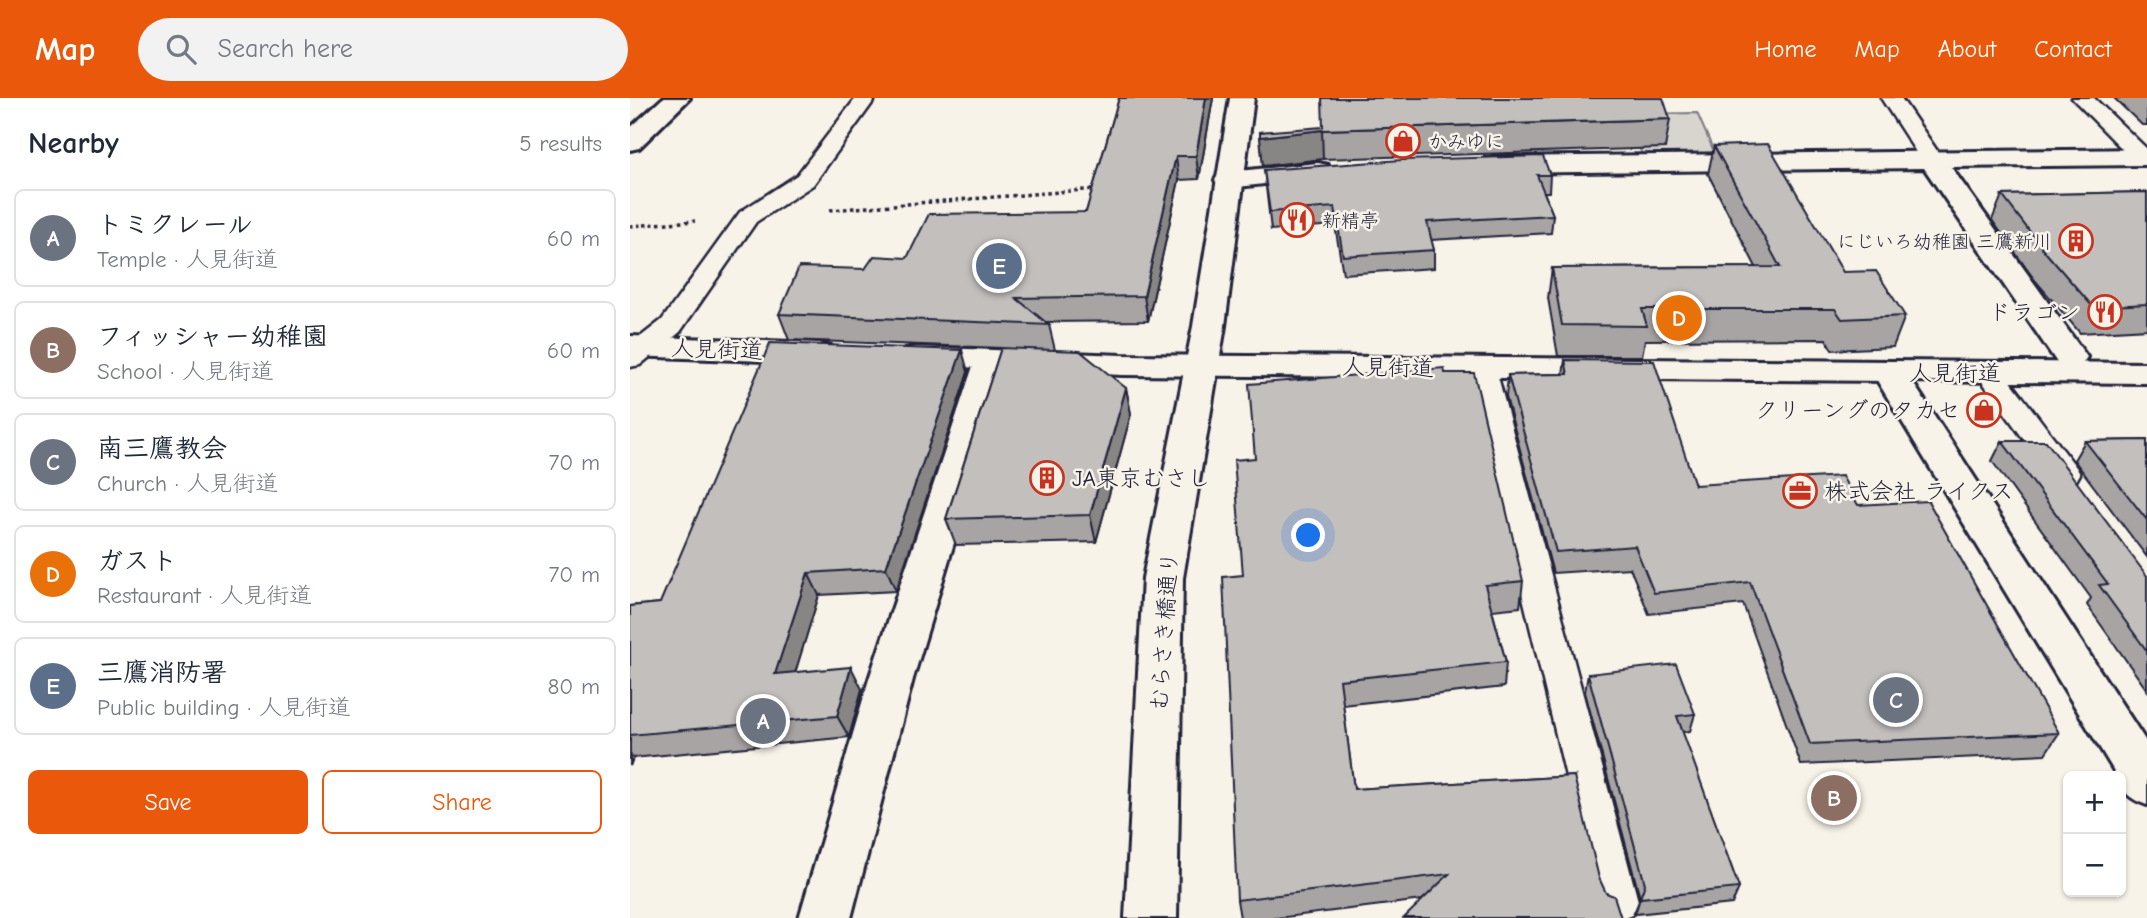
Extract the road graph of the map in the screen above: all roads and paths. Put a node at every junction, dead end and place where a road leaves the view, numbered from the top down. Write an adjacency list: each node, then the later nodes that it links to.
1 (678, 98): 6 (street)
2 (866, 98): 14 (lane)
3 (1242, 98): 11 (street, むらさき橋通り)
4 (1891, 98): 8 (lane)
5 (2082, 98): 7 (lane)
6 (630, 142)
7 (2145, 157): 8 (street)
8 (1933, 161): 9 (street); 17 (street)
9 (1461, 166)
10 (1347, 170): 11 (street)
11 (1229, 180): 19 (street, むらさき橋通り)
12 (1109, 188): 13 (path)
13 (829, 210)
14 (748, 217): 15 (path); 16 (lane)
15 (630, 226)
16 (635, 350): 18 (street, 人見街道)
17 (2070, 357)
18 (992, 360): 19 (street, 人見街道); 27 (street)
19 (1202, 366): 20 (street, 人見街道); 28 (street, むらさき橋通り)
20 (1482, 369): 21 (street, 人見街道); 26 (lane)
21 (1889, 372): 22 (street, 人見街道); 25 (street)
22 (1990, 373): 23 (street, 人見街道); 24 (lane)
23 (2147, 373)
24 (2083, 498)
25 (2147, 784)
26 (1617, 901)
27 (825, 918)
28 (1151, 918)

